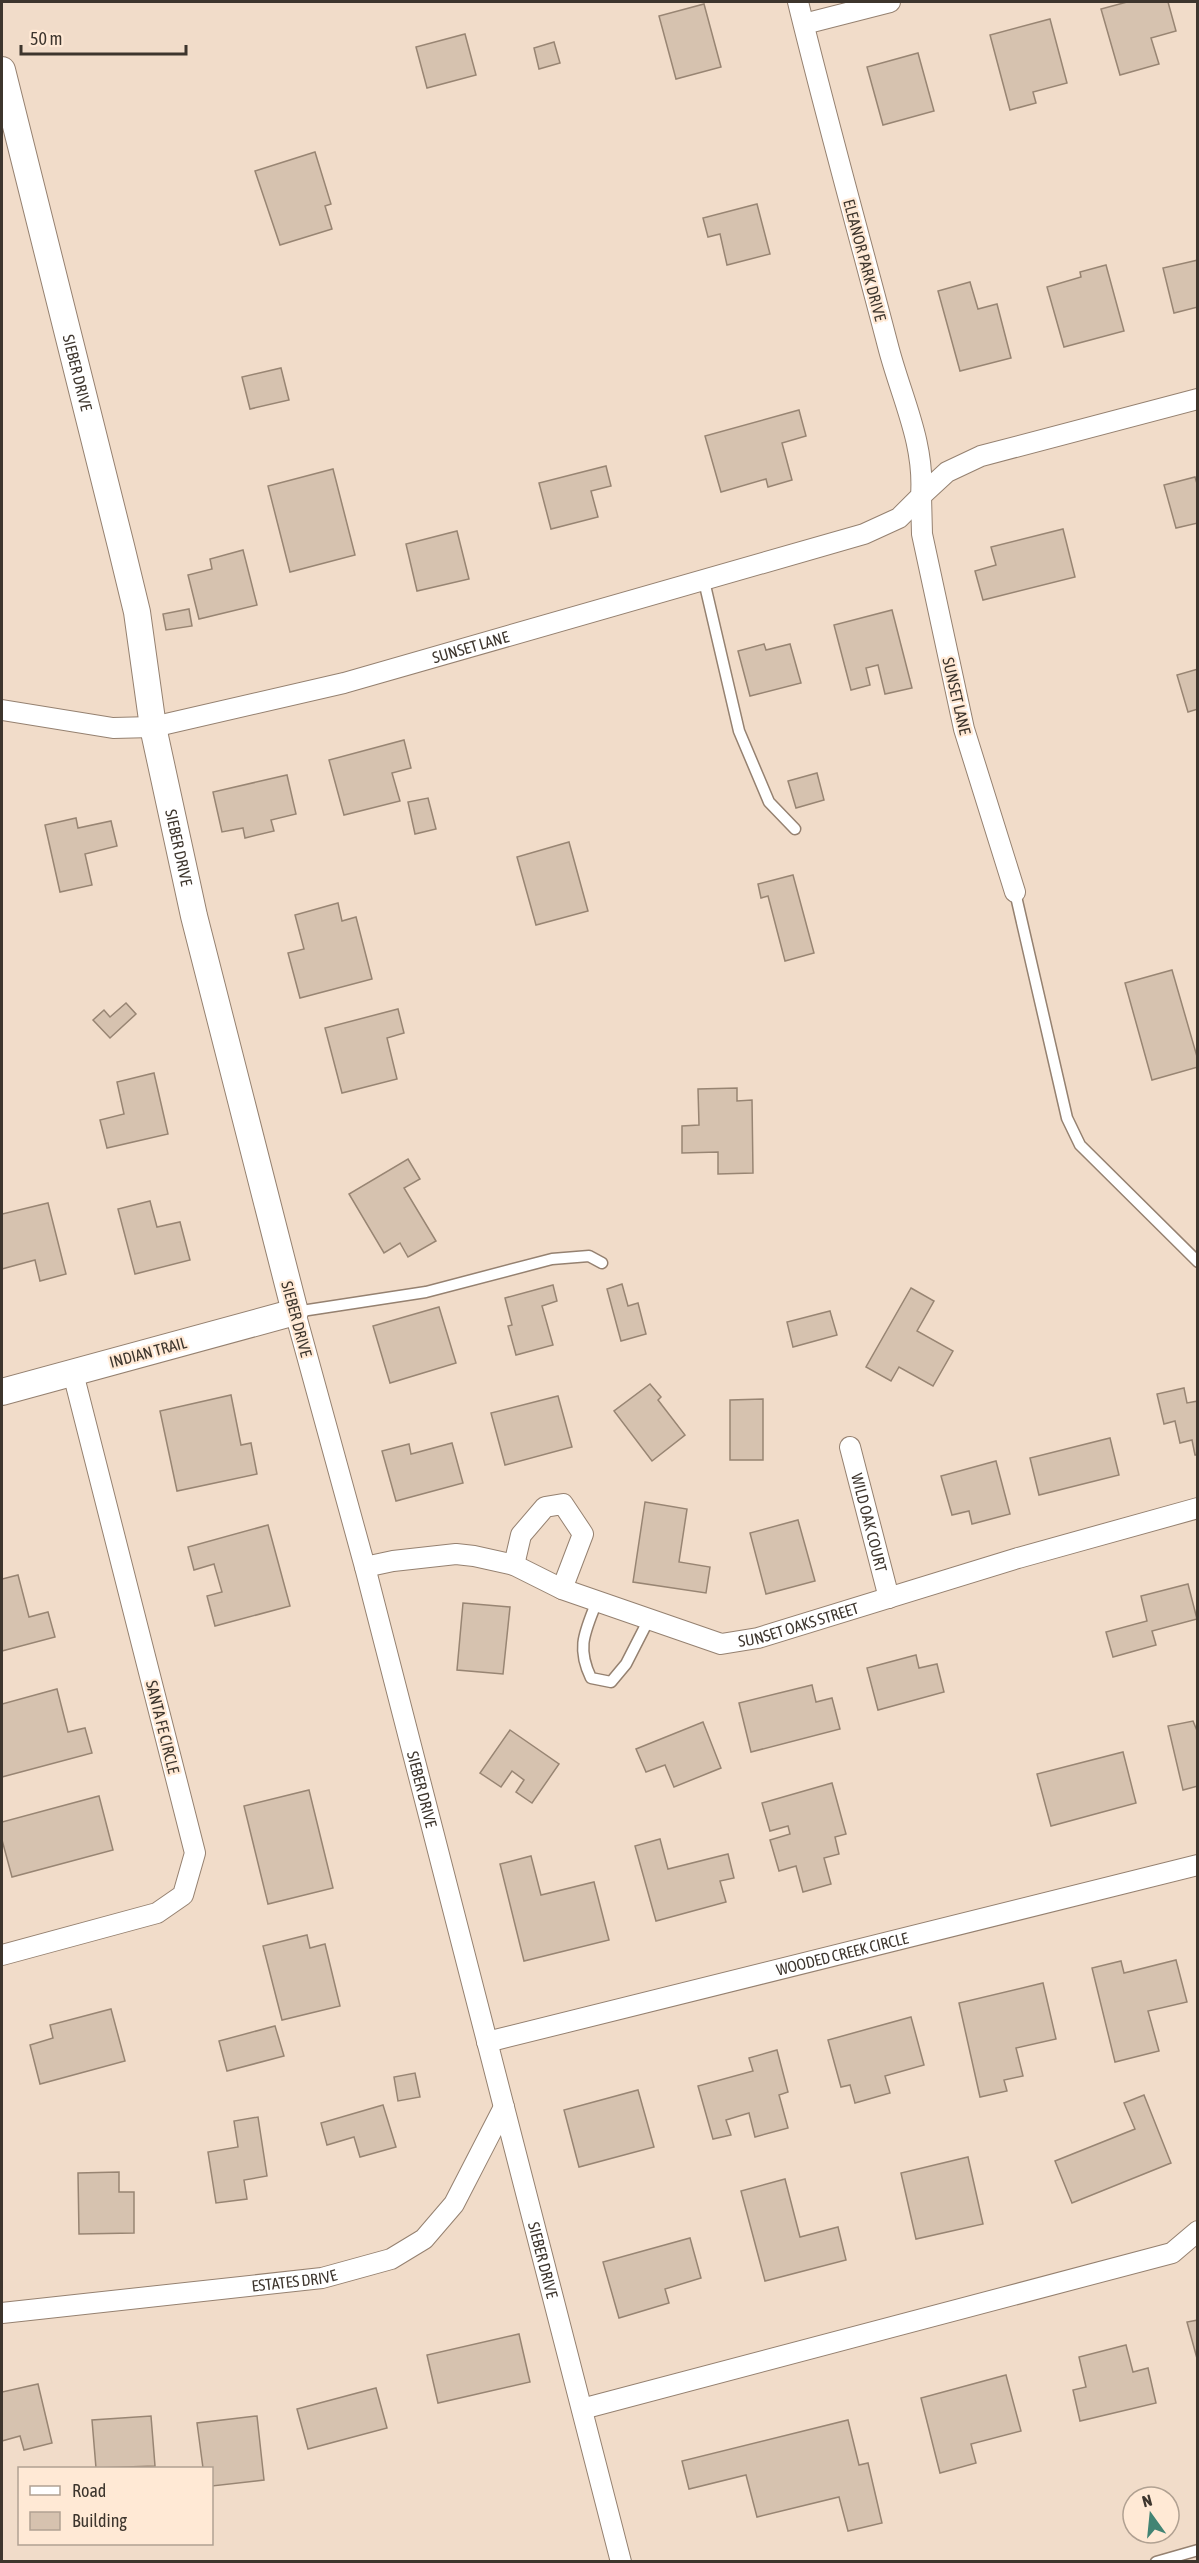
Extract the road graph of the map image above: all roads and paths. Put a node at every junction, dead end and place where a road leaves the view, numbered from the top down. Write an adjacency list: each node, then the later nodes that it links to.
1 (798, 2): 3 (street, ELEANOR PARK DRIVE)
2 (890, 2): 3 (street)
3 (804, 24): 6 (street, ELEANOR PARK DRIVE)
4 (2, 70): 9 (street, SIEBER DRIVE)
5 (1197, 399): 6 (street, SUNSET LANE)
6 (921, 496): 7 (street, SUNSET LANE); 11 (street, SUNSET LANE)
7 (704, 581): 9 (street, SUNSET LANE); 10 (lane)
8 (2, 710): 9 (street, SUNSET LANE)
9 (153, 727): 14 (street, SIEBER DRIVE)
10 (795, 829)
11 (1014, 892): 12 (lane)
12 (1197, 1262)
13 (602, 1263): 14 (lane)
14 (295, 1312): 15 (street, INDIAN TRAIL); 20 (street, SIEBER DRIVE)
15 (73, 1373): 16 (street, INDIAN TRAIL); 26 (street, SANTA FE CIRCLE)
16 (2, 1392)
17 (850, 1447): 22 (street, WILD OAK COURT)
18 (1197, 1508): 22 (street, SUNSET OAKS STREET)
19 (514, 1565): 20 (street, SUNSET OAKS STREET); 21 (street, SUNSET OAKS STREET); 21 (street)
20 (365, 1567): 27 (street, SIEBER DRIVE)
21 (562, 1589): 23 (street, SUNSET OAKS STREET)
22 (889, 1598): 24 (street, SUNSET OAKS STREET)
23 (597, 1601): 24 (street, SUNSET OAKS STREET); 24 (lane)
24 (649, 1619)
25 (1197, 1865): 27 (street, WOODED CREEK CIRCLE)
26 (2, 1955)
27 (487, 2042): 28 (street, SIEBER DRIVE)
28 (504, 2107): 30 (street, ESTATES DRIVE); 31 (street, SIEBER DRIVE)
29 (1197, 2231): 31 (street)
30 (2, 2313)
31 (582, 2409): 33 (street, SIEBER DRIVE)
32 (1197, 2550): 34 (lane)
33 (621, 2562)
34 (1156, 2562)

